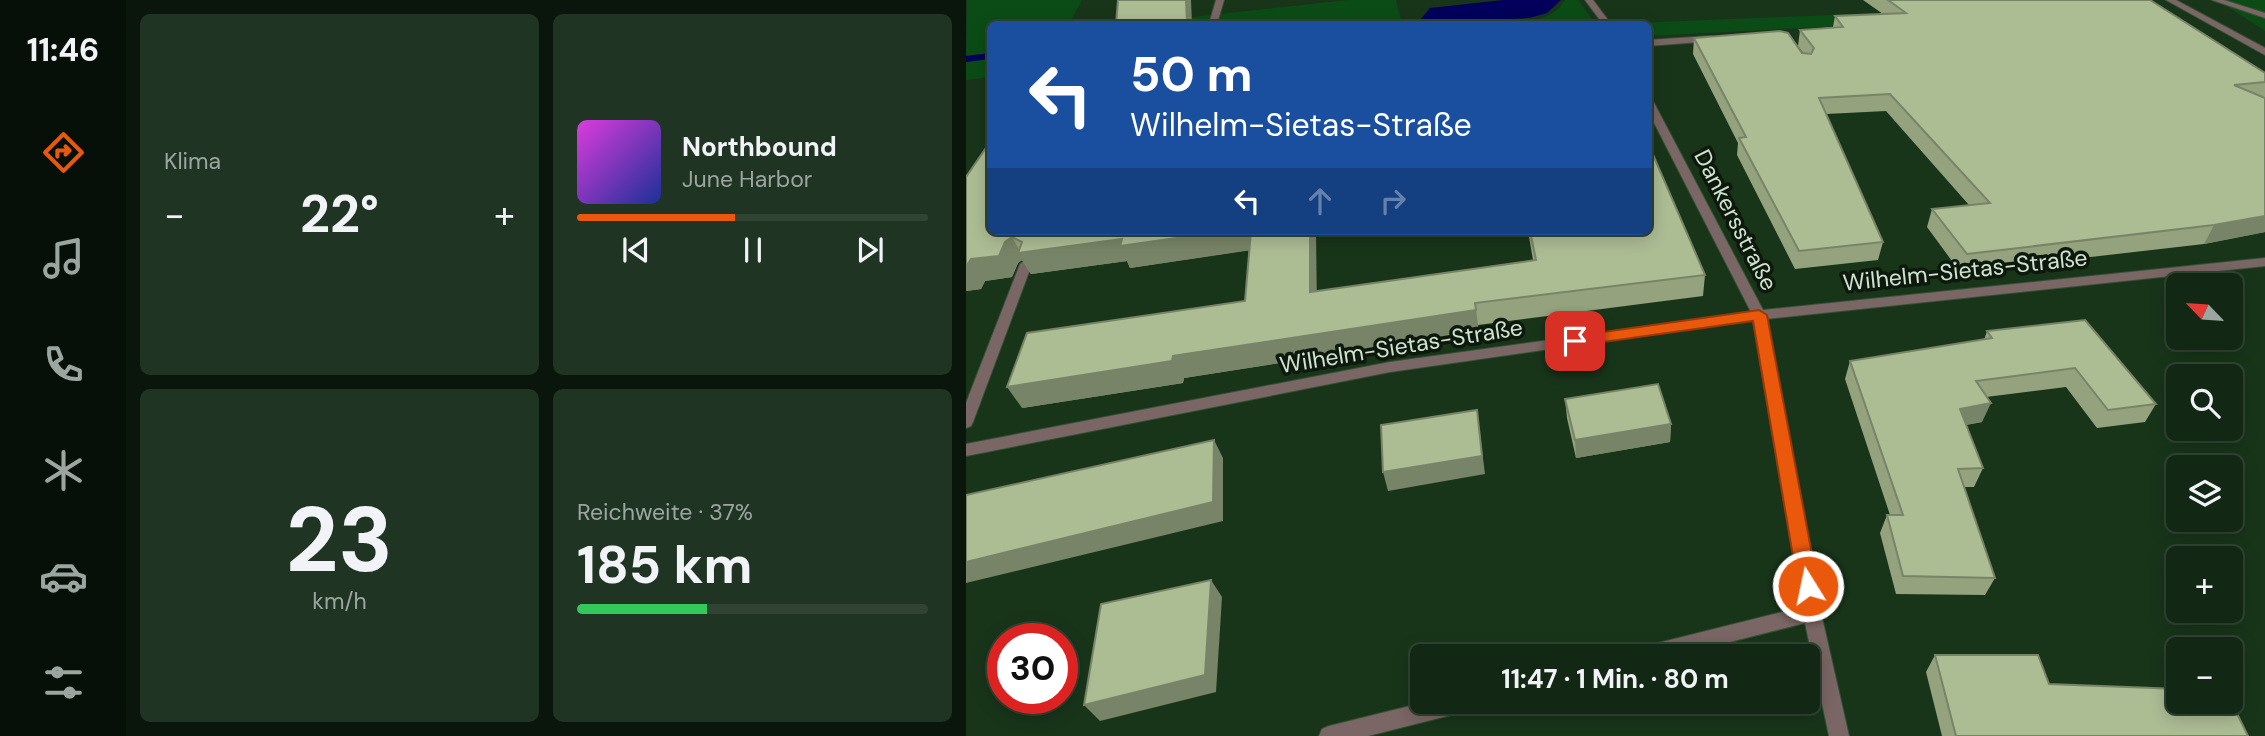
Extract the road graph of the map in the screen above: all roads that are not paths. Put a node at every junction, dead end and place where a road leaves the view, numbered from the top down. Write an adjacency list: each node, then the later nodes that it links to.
1 (1220, 0): 6 (street)
2 (1589, 0): 7 (street)
3 (2216, 0): 5 (street)
4 (2176, 1): 10 (street)
5 (2265, 16)
6 (1214, 21)
7 (1605, 21)
8 (1723, 38): 9 (street)
9 (1652, 43)
10 (2265, 52)
11 (1652, 109): 14 (street, Dankersstraße)
12 (2265, 262): 14 (street, Wilhelm-Sietas-Straße)
13 (1026, 264): 15 (street)
14 (1759, 315): 16 (street, Wilhelm-Sietas-Straße); 17 (street, Dankersstraße)
15 (966, 422)
16 (966, 450)
17 (1812, 613): 18 (street); 21 (street, Dankersstraße)
18 (1689, 644)
19 (1416, 714): 20 (street)
20 (1329, 736)
21 (1839, 736)

